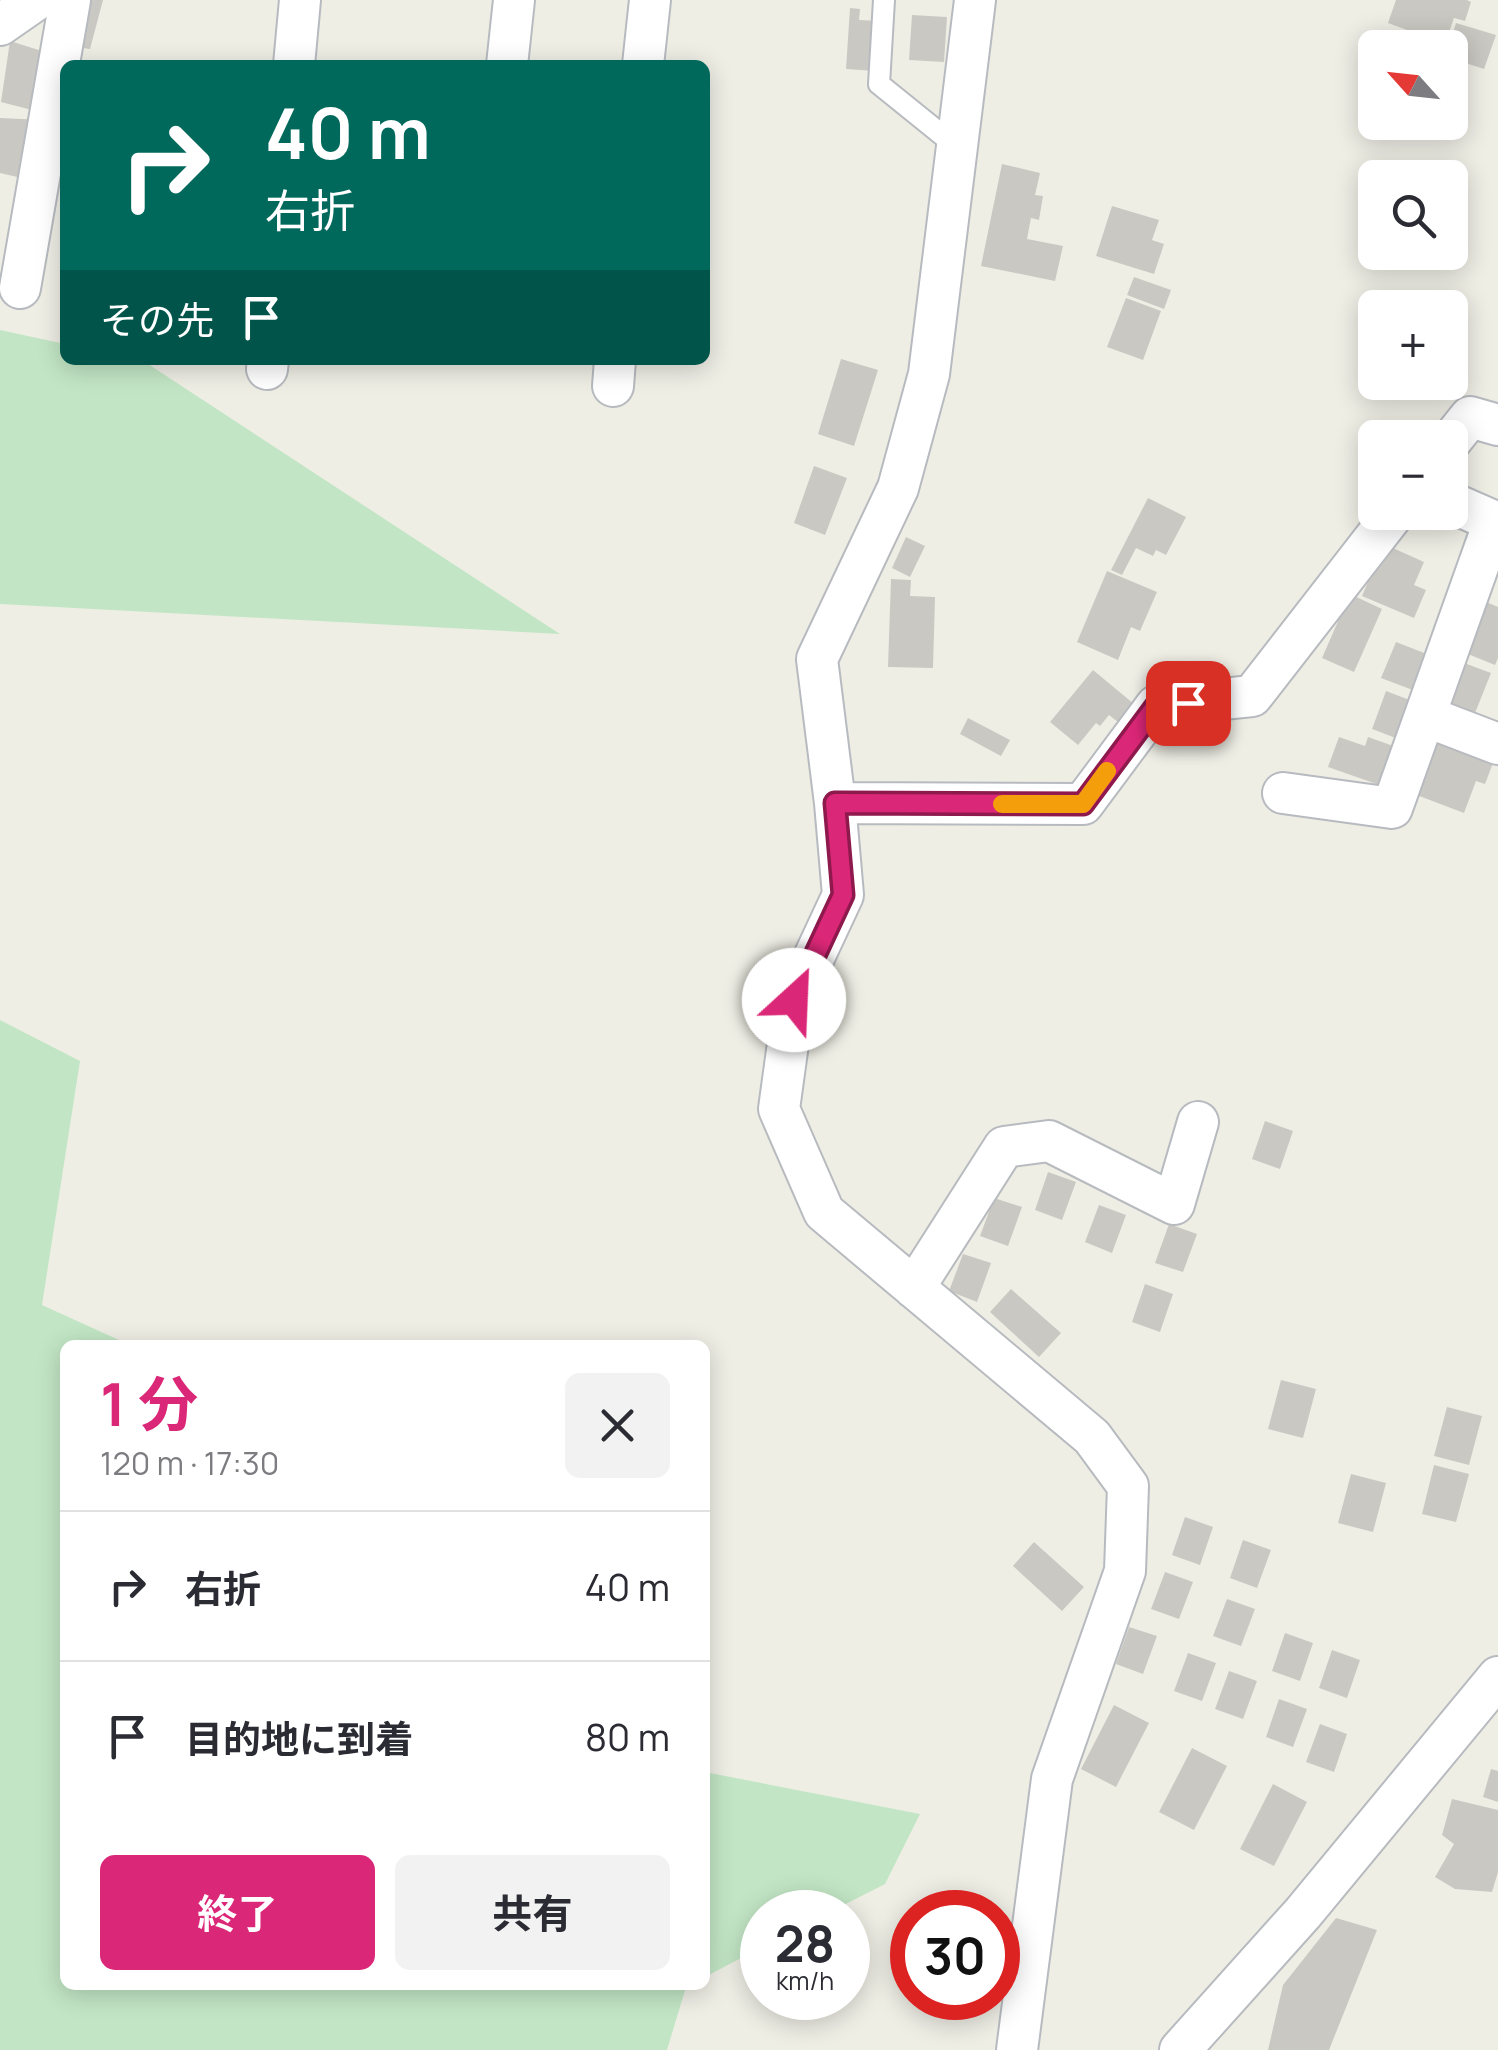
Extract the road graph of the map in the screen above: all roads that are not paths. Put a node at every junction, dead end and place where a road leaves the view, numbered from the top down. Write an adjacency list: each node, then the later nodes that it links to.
1 (36, 0): 8 (street)
2 (70, 0): 13 (street)
3 (300, 0): 9 (street)
4 (514, 0): 10 (street)
5 (650, 0): 11 (street)
6 (884, 0): 12 (lane)
7 (975, 0): 12 (street)
8 (0, 25)
9 (294, 60)
10 (508, 60)
11 (644, 60)
12 (957, 146): 22 (street)
13 (20, 288)
14 (1468, 420): 15 (street)
15 (1498, 425)
16 (1468, 510): 17 (street)
17 (1496, 523): 19 (street)
18 (1381, 530): 22 (street)
19 (1425, 716): 20 (street); 21 (street)
20 (1498, 744)
21 (1283, 793)
22 (835, 803): 24 (street)
23 (1198, 1122): 24 (street)
24 (914, 1288): 26 (street)
25 (1498, 1677): 27 (street)
26 (1017, 2050)
27 (1180, 2050)

